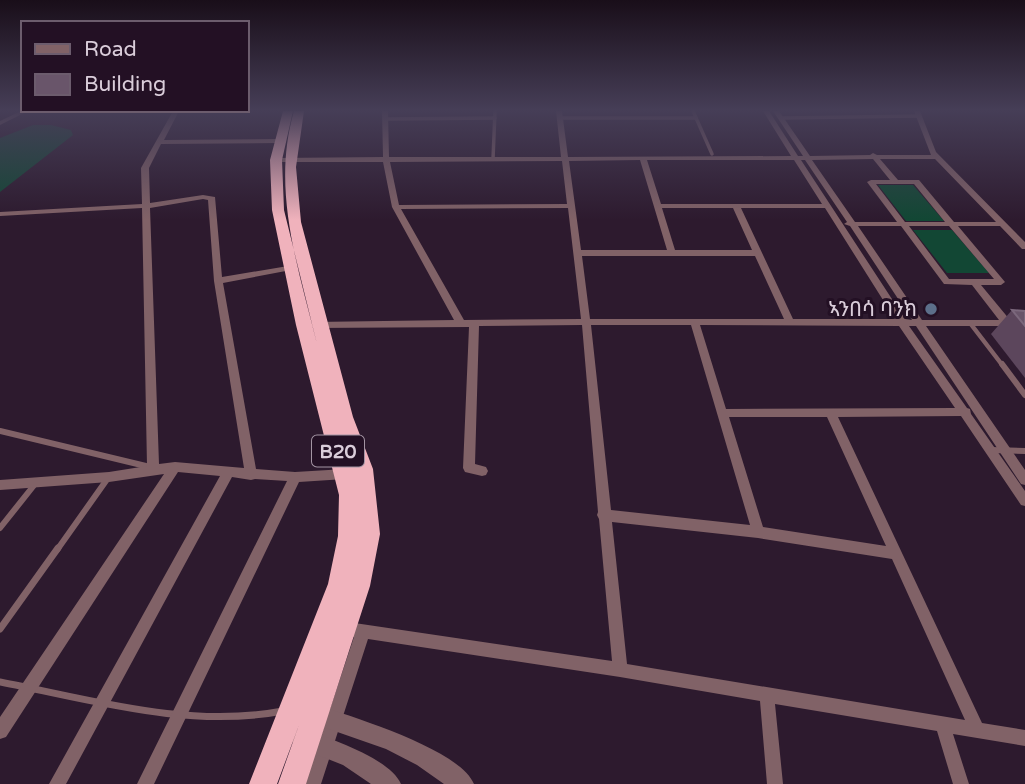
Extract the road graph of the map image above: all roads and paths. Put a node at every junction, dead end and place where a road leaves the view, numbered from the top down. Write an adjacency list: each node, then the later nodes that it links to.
1 (156, 148): 23 (street)
2 (216, 148): 12 (street)
3 (283, 148): 12 (highway, B20)
4 (285, 148): 12 (highway, B20)
5 (387, 148): 18 (street)
6 (493, 148): 19 (lane)
7 (563, 148): 20 (street)
8 (709, 148): 13 (lane)
9 (790, 148): 16 (street)
10 (801, 148): 17 (street)
11 (933, 148): 15 (street)
12 (282, 154): 18 (street); 39 (highway, B20); 52 (highway, B20)
13 (712, 154): 16 (street); 20 (street)
14 (873, 155): 15 (street); 17 (street); 22 (street)
15 (936, 155): 34 (street)
16 (795, 156): 17 (street); 21 (street); 27 (street)
17 (807, 156): 31 (street)
18 (387, 157): 19 (street); 28 (street)
19 (493, 157): 20 (street)
20 (564, 157): 21 (street); 24 (street)
21 (643, 159): 25 (street)
22 (896, 182): 32 (street); 33 (street)
23 (145, 206): 29 (street); 40 (street); 62 (street)
24 (571, 206): 28 (street); 36 (street)
25 (658, 206): 26 (street); 37 (street)
26 (736, 206): 27 (street); 38 (street)
27 (827, 206): 30 (street)
28 (396, 207): 49 (street)
29 (0, 214)
30 (838, 223): 31 (street); 44 (street)
31 (852, 223): 32 (street); 45 (street)
32 (902, 224): 33 (street); 41 (street)
33 (952, 224): 34 (street); 41 (street)
34 (1003, 224): 35 (street)
35 (1025, 247)
36 (577, 253): 37 (street); 42 (street)
37 (672, 253): 38 (street)
38 (757, 253): 43 (street)
39 (291, 268): 40 (street); 52 (highway, B20)
40 (218, 281): 66 (street)
41 (974, 282): 47 (street)
42 (586, 322): 50 (street); 51 (street); 74 (street)
43 (790, 323): 44 (street); 51 (street)
44 (902, 323): 45 (street); 55 (street)
45 (919, 323): 46 (street); 59 (street)
46 (970, 323): 47 (street); 53 (lane)
47 (1007, 323): 48 (street)
48 (1025, 323)
49 (461, 324): 50 (street); 52 (street)
50 (474, 324): 64 (street)
51 (695, 324): 56 (street)
52 (311, 325): 63 (highway, B20); 67 (highway, B20)
53 (1025, 396)
54 (830, 412): 55 (street); 56 (street); 77 (street)
55 (966, 412): 58 (street)
56 (722, 413): 76 (street)
57 (0, 431): 62 (lane)
58 (991, 450): 59 (lane); 73 (street)
59 (1005, 451): 60 (lane); 70 (street)
60 (1025, 451)
61 (175, 467): 62 (street); 65 (street); 83 (street)
62 (153, 468): 68 (street)
63 (363, 469): 67 (street); 80 (highway, B20)
64 (482, 471)
65 (228, 473): 66 (street); 85 (street)
66 (251, 475): 69 (street)
67 (344, 475): 69 (street); 78 (highway, B20)
68 (109, 477): 71 (street); 79 (lane)
69 (295, 477): 87 (street)
70 (1025, 480)
71 (36, 482): 72 (street); 75 (lane)
72 (0, 485)
73 (1025, 501)
74 (603, 515): 76 (street); 81 (street)
75 (0, 528)
76 (758, 532): 77 (street)
77 (896, 554): 91 (street)
78 (325, 624): 80 (street); 86 (highway, B20)
79 (0, 629)
80 (354, 631): 81 (street); 89 (highway, B20)
81 (620, 670): 84 (street)
82 (0, 682): 83 (lane)
83 (28, 687): 85 (lane); 92 (street)
84 (767, 695): 90 (street); 103 (street)
85 (103, 701): 87 (lane); 96 (street)
86 (293, 708): 88 (lane); 89 (street); 93 (highway, B20)
87 (177, 715): 88 (lane); 97 (street)
88 (262, 717): 93 (lane)
89 (325, 717): 95 (highway, B20); 102 (street)
90 (943, 726): 91 (street); 104 (street)
91 (978, 731): 94 (street)
92 (0, 732)
93 (283, 735): 95 (street); 98 (highway, B20)
94 (1025, 738)
95 (316, 743): 99 (highway, B20); 100 (street); 101 (street)
96 (57, 784)
97 (145, 784)
98 (263, 784)
99 (292, 784)
100 (313, 784)
101 (390, 784)
102 (463, 784)
103 (775, 784)
104 (961, 784)

